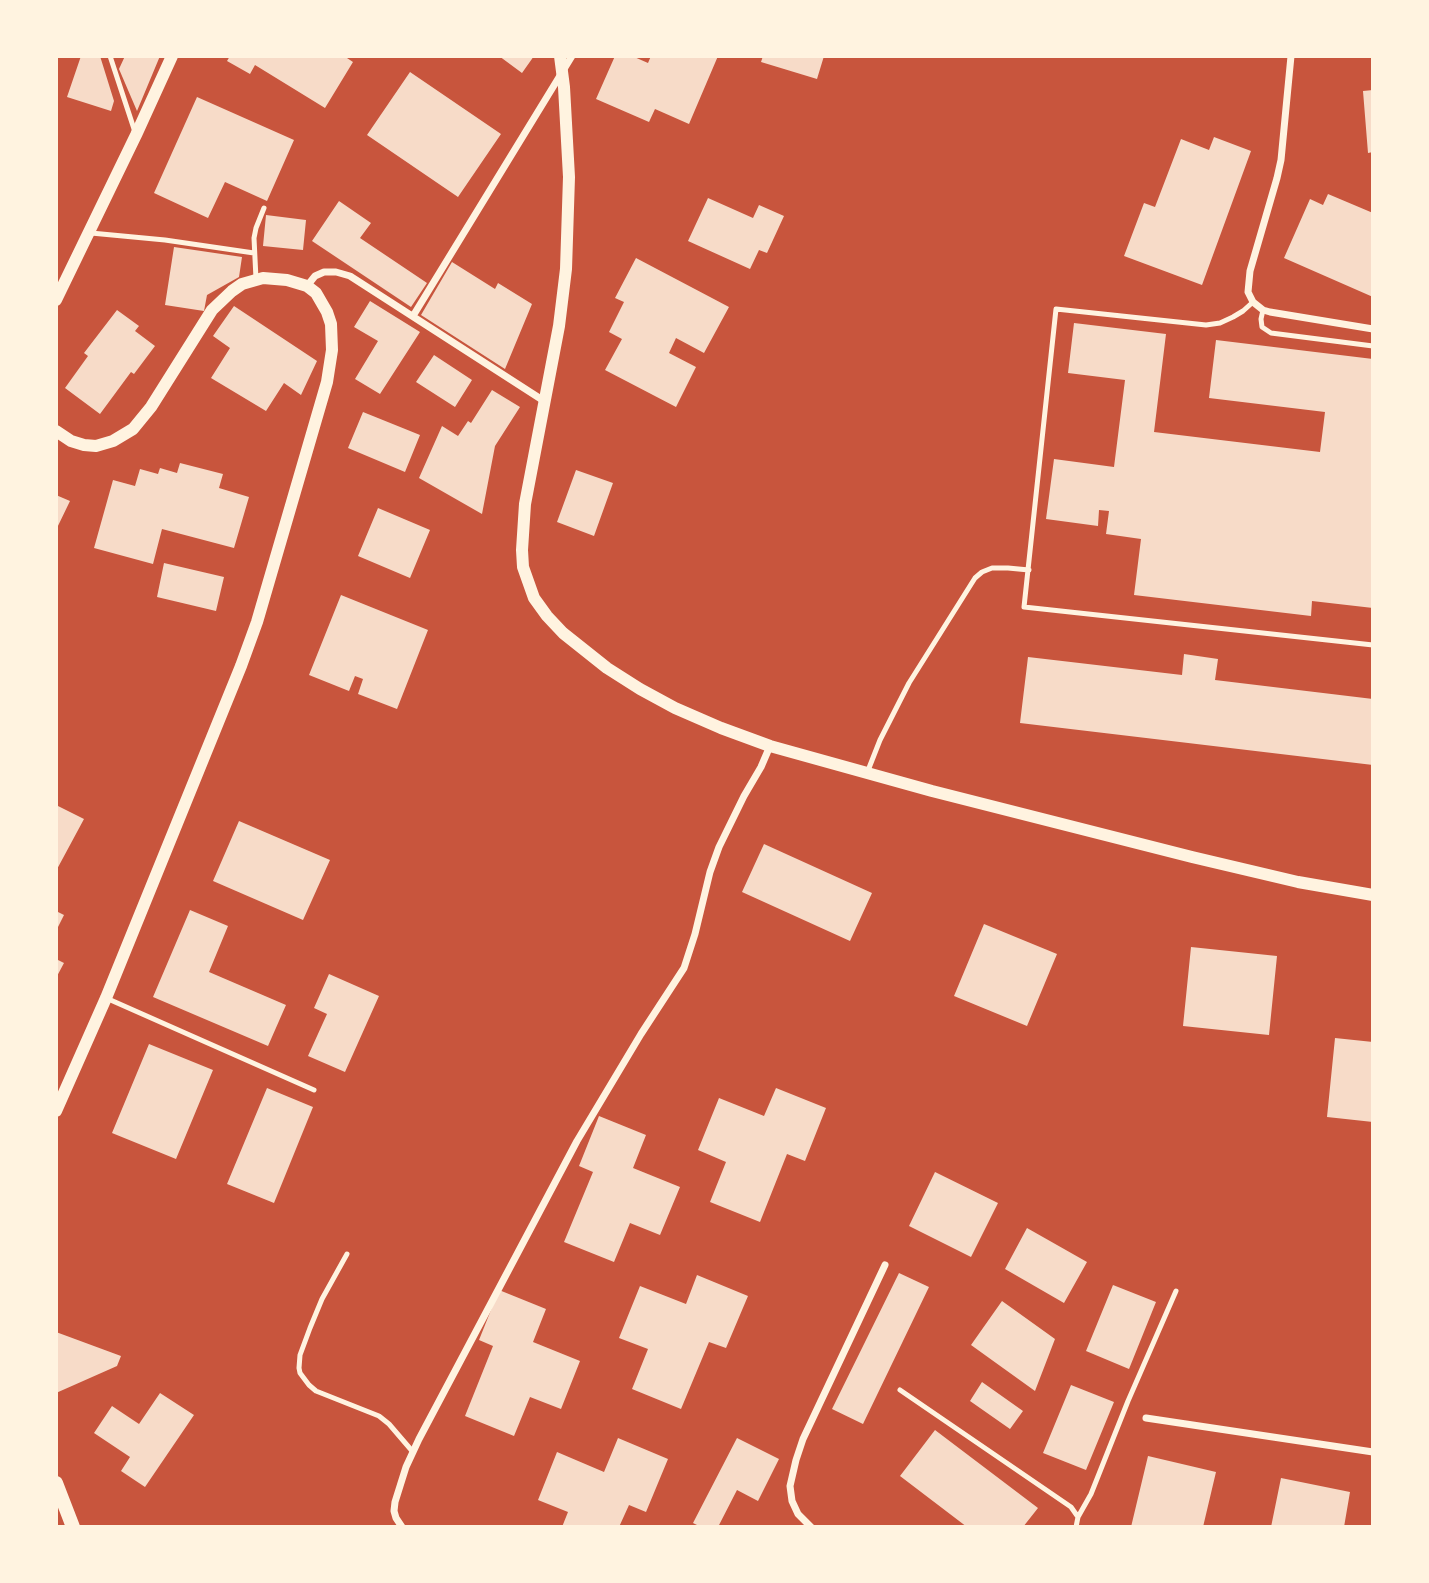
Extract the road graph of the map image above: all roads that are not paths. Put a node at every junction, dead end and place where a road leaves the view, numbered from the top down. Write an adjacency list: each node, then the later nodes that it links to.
1 (110, 56): 7 (lane)
2 (172, 56): 7 (street)
3 (560, 56): 6 (street)
4 (572, 56): 6 (street)
5 (1291, 56): 14 (street)
6 (562, 73): 16 (street); 19 (street)
7 (136, 135): 9 (street)
8 (264, 208): 10 (lane)
9 (89, 232): 10 (lane); 13 (street)
10 (254, 253): 11 (lane)
11 (256, 279): 12 (street); 20 (street)
12 (307, 286): 16 (street); 26 (street)
13 (56, 300)
14 (1253, 302): 15 (street); 21 (lane)
15 (1263, 310): 17 (street); 18 (lane)
16 (413, 316): 19 (street)
17 (1373, 329)
18 (1373, 346)
19 (544, 401): 23 (street)
20 (56, 431)
21 (1028, 570): 22 (lane); 24 (lane)
22 (1373, 645)
23 (770, 746): 24 (street); 34 (street)
24 (867, 773): 25 (street)
25 (1373, 895)
26 (106, 998): 27 (lane); 28 (street)
27 (314, 1090)
28 (56, 1111)
29 (347, 1254): 34 (lane)
30 (884, 1265): 42 (street)
31 (1177, 1291): 39 (lane)
32 (900, 1390): 39 (lane)
33 (1146, 1418): 35 (street)
34 (413, 1452): 41 (street)
35 (1373, 1452)
36 (56, 1483): 38 (main road)
37 (56, 1496): 38 (main road)
38 (68, 1510): 40 (main road)
39 (1078, 1517): 43 (lane)
40 (73, 1527)
41 (402, 1527)
42 (811, 1527)
43 (1076, 1527)

